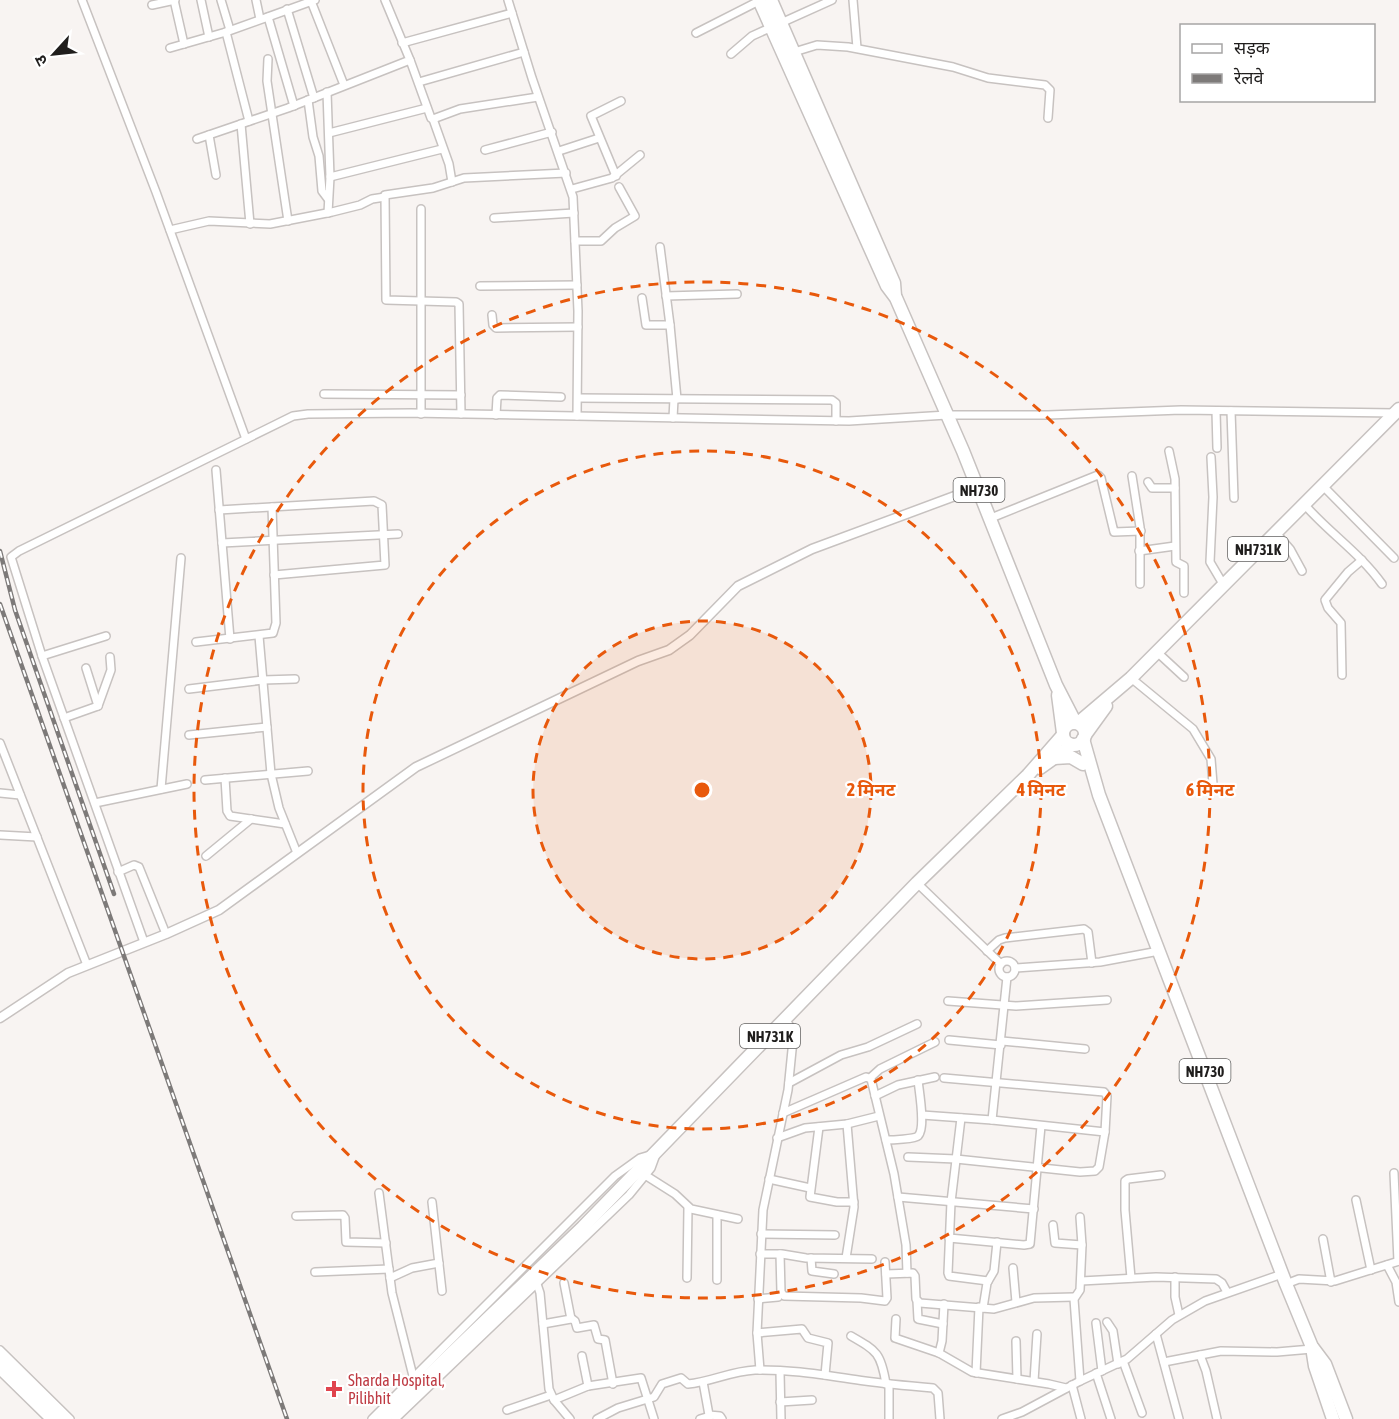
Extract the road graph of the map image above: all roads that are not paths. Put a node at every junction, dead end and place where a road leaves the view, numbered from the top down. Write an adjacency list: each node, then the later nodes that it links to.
1 (82, 0): 69 (street)
2 (175, 0): 14 (street); 24 (street)
3 (201, 0): 22 (street)
4 (221, 0): 20 (street)
5 (256, 0): 18 (street)
6 (385, 0): 23 (street)
7 (508, 0): 16 (street)
8 (759, 0): 19 (highway, NH730); 21 (street)
9 (771, 0): 19 (highway, NH730)
10 (832, 0): 19 (street)
11 (853, 0): 26 (street)
12 (313, 1): 13 (street); 33 (street)
13 (301, 2): 15 (street)
14 (152, 5)
15 (287, 9): 17 (street); 36 (street)
16 (512, 13): 23 (street); 27 (street)
17 (268, 16): 18 (street); 38 (street)
18 (260, 19): 20 (street)
19 (776, 26): 28 (highway, NH730); 29 (street); 77 (highway, NH730)
20 (228, 31): 22 (street); 43 (street)
21 (696, 33)
22 (208, 37): 24 (street)
23 (402, 43): 31 (street)
24 (184, 44): 25 (street)
25 (170, 48)
26 (857, 48): 28 (street); 41 (street)
27 (524, 52): 32 (street); 35 (street)
28 (794, 52): 77 (highway, NH730)
29 (731, 54)
30 (268, 59): 40 (street)
31 (410, 60): 32 (street); 33 (street)
32 (419, 82): 39 (street)
33 (344, 85): 34 (street)
34 (327, 92): 36 (street); 46 (street)
35 (538, 97): 42 (street); 45 (street)
36 (311, 99): 38 (street); 62 (street)
37 (621, 101): 48 (street)
38 (294, 106): 40 (street)
39 (427, 108): 42 (street); 46 (street)
40 (272, 114): 43 (street); 67 (street)
41 (1048, 117)
42 (434, 119): 50 (street)
43 (249, 122): 44 (street)
44 (241, 124): 47 (street); 68 (street)
45 (552, 132): 51 (street); 52 (street)
46 (329, 133): 57 (street)
47 (209, 135): 49 (street); 55 (street)
48 (599, 138): 52 (street); 56 (street)
49 (197, 139)
50 (442, 148): 57 (street); 58 (street)
51 (485, 150)
52 (559, 151): 54 (street)
53 (640, 155): 56 (street)
54 (566, 173): 58 (street); 60 (street)
55 (216, 175)
56 (616, 176): 60 (street)
57 (330, 177): 62 (street)
58 (452, 182): 61 (street)
59 (619, 187): 70 (street)
60 (572, 189): 65 (street)
61 (385, 197): 64 (street); 78 (street)
62 (328, 199): 64 (street)
63 (421, 210): 78 (street)
64 (328, 213): 67 (street)
65 (574, 213): 66 (street); 70 (street)
66 (494, 218)
67 (288, 221): 68 (street)
68 (250, 224): 69 (street)
69 (170, 230): 98 (street)
70 (575, 241): 72 (street)
71 (660, 247): 75 (street)
72 (577, 285): 73 (street); 81 (street)
73 (480, 286)
74 (737, 294): 75 (street)
75 (666, 296): 80 (street)
76 (642, 298): 80 (street)
77 (896, 298): 94 (highway, NH730)
78 (420, 301): 83 (street); 84 (street)
79 (492, 315): 81 (street)
80 (670, 325): 87 (street)
81 (578, 327): 86 (street)
82 (324, 394): 83 (street)
83 (421, 394): 84 (street); 91 (street)
84 (461, 395): 92 (street)
85 (561, 397): 93 (street)
86 (578, 398): 87 (street); 95 (street)
87 (675, 399): 96 (street); 97 (street)
88 (1215, 411): 89 (street); 94 (street); 99 (street)
89 (1231, 411): 90 (street); 110 (street)
90 (1397, 411): 106 (highway, NH731K)
91 (421, 414): 92 (street); 98 (street)
92 (461, 414): 93 (street)
93 (496, 415): 95 (street)
94 (947, 415): 97 (street); 103 (highway, NH730)
95 (577, 416): 96 (street)
96 (673, 418): 97 (street)
97 (836, 421)
98 (246, 439): 137 (street)
99 (1217, 448)
100 (1169, 451): 107 (street)
101 (1211, 457): 129 (street)
102 (216, 470): 113 (street)
103 (973, 475): 108 (highway, NH730); 109 (street)
104 (1132, 476): 115 (street)
105 (1148, 482): 107 (street)
106 (1322, 485): 111 (highway, NH731K); 124 (street)
107 (1175, 488): 121 (street)
108 (982, 495): 109 (street); 114 (highway, NH730)
109 (954, 496): 173 (street)
110 (1234, 498)
111 (1304, 504): 116 (highway, NH731K); 125 (street)
112 (272, 507): 113 (street); 118 (street); 119 (street)
113 (219, 510): 120 (street)
114 (991, 518): 115 (street); 145 (highway, NH730)
115 (1141, 531): 122 (street)
116 (1276, 533): 126 (street); 129 (highway, NH731K)
117 (398, 534): 118 (street)
118 (384, 535): 119 (street); 127 (street)
119 (273, 541): 120 (street); 127 (street)
120 (222, 543): 134 (street)
121 (1175, 546): 122 (street); 131 (street)
122 (1139, 551): 128 (street)
123 (181, 558): 164 (street)
124 (1394, 558)
125 (1362, 560): 130 (street); 140 (street)
126 (1302, 571)
127 (274, 574): 133 (street)
128 (1140, 584)
129 (1222, 584): 136 (highway, NH731K)
130 (1382, 584)
131 (1184, 593)
132 (106, 636): 137 (street)
133 (259, 636): 134 (street); 144 (street)
134 (230, 639): 135 (street)
135 (196, 642)
136 (1157, 652): 141 (street); 142 (highway, NH731K)
137 (42, 656): 149 (street)
138 (110, 657): 148 (street)
139 (86, 669): 148 (street)
140 (1342, 675)
141 (1184, 677)
142 (1131, 678): 147 (highway, NH731K); 163 (street)
143 (295, 679): 144 (street)
144 (263, 680): 146 (street); 151 (street)
145 (1056, 685): 150 (highway, NH730); 153 (highway, NH730)
146 (189, 689)
147 (1118, 690): 150 (highway, NH731K); 153 (highway, NH731K)
148 (98, 706): 149 (street)
149 (64, 718): 168 (street)
150 (1076, 723): 153 (highway); 153 (highway, NH730)
151 (267, 727): 152 (street); 158 (street)
152 (189, 735)
153 (1073, 739): 155 (highway, NH731K); 156 (highway, NH730); 159 (highway, NH731K); 167 (highway, NH730)
154 (1, 747): 166 (street)
155 (1054, 758): 156 (highway); 159 (highway, NH731K)
156 (1083, 764): 167 (highway, NH730)
157 (308, 771): 158 (street)
158 (271, 774): 160 (street); 170 (street)
159 (1028, 775): 176 (highway, NH731K)
160 (225, 778): 161 (street); 169 (street)
161 (205, 780)
162 (187, 784): 164 (street)
163 (1213, 784)
164 (161, 789): 168 (street)
165 (0, 794): 166 (street)
166 (20, 795): 172 (street)
167 (1099, 795): 180 (highway, NH730)
168 (95, 803): 175 (street)
169 (251, 819): 170 (street); 174 (street)
170 (285, 824): 173 (street)
171 (0, 835): 172 (street)
172 (37, 837): 183 (street)
173 (297, 853): 177 (street)
174 (206, 856)
175 (118, 872): 177 (street); 178 (street)
176 (917, 884): 179 (street); 190 (highway, NH731K)
177 (166, 934): 178 (street)
178 (144, 942): 183 (street)
179 (987, 951): 181 (street); 182 (street)
180 (1159, 951): 181 (street); 263 (highway, NH730)
181 (1092, 963): 184 (street)
182 (1001, 964): 184 (street); 185 (street)
183 (87, 965): 189 (street)
184 (1015, 968): 185 (street)
185 (1007, 977): 188 (street)
186 (1107, 1000): 188 (street)
187 (948, 1001): 188 (street)
188 (1005, 1005): 194 (street)
189 (0, 1018)
190 (786, 1019): 201 (street); 214 (highway, NH731K)
191 (917, 1024): 201 (street)
192 (949, 1040): 194 (street)
193 (935, 1042): 197 (street)
194 (1001, 1043): 195 (street); 200 (street)
195 (1085, 1048)
196 (935, 1077): 199 (street)
197 (870, 1078): 202 (street); 203 (street)
198 (944, 1078): 200 (street)
199 (918, 1080): 202 (street); 204 (street)
200 (996, 1082): 207 (street); 211 (street)
201 (789, 1083): 203 (street)
202 (875, 1096): 205 (street)
203 (783, 1113): 212 (street)
204 (922, 1115): 206 (street); 213 (street)
205 (879, 1116): 208 (street); 213 (street)
206 (961, 1118): 207 (street); 216 (street)
207 (992, 1120): 209 (street)
208 (847, 1124): 210 (street); 227 (street)
209 (1041, 1126): 211 (street); 217 (street)
210 (819, 1127): 212 (street); 222 (street)
211 (1105, 1132): 217 (street)
212 (777, 1138): 221 (street)
213 (886, 1140): 224 (street)
214 (655, 1154): 219 (street); 306 (street); 327 (highway, NH731K)
215 (908, 1157): 216 (street)
216 (956, 1159): 217 (street); 228 (street)
217 (1038, 1168): 230 (street)
218 (1394, 1173): 248 (street)
219 (645, 1175): 229 (street); 269 (street)
220 (1161, 1175): 262 (street)
221 (769, 1179): 222 (street); 236 (street)
222 (810, 1188): 227 (street)
223 (379, 1193): 241 (street)
224 (898, 1197): 228 (street); 256 (street)
225 (1356, 1200): 254 (street)
226 (432, 1202): 250 (street)
227 (854, 1202): 246 (street)
228 (951, 1202): 230 (street); 238 (street)
229 (688, 1208): 231 (street); 261 (street)
230 (1034, 1209): 240 (street)
231 (717, 1215): 234 (street); 264 (street)
232 (296, 1216): 241 (street)
233 (1080, 1217): 242 (street)
234 (738, 1219)
235 (1053, 1225): 242 (street)
236 (761, 1234): 237 (street); 243 (street)
237 (835, 1235)
238 (949, 1238): 240 (street); 265 (street)
239 (1323, 1239): 268 (street)
240 (997, 1242): 265 (street)
241 (386, 1243): 253 (street)
242 (1082, 1245): 266 (street)
243 (760, 1254): 244 (street); 274 (street)
244 (780, 1254): 245 (street); 258 (street)
245 (811, 1258): 246 (street); 257 (street)
246 (846, 1258): 247 (street)
247 (872, 1259)
248 (1398, 1261): 251 (street)
249 (885, 1262): 258 (street)
250 (439, 1263): 260 (street); 270 (street)
251 (1387, 1265): 254 (street); 277 (street)
252 (1013, 1268): 276 (street)
253 (389, 1269): 255 (street); 260 (street)
254 (1371, 1270): 268 (street)
255 (315, 1272)
256 (907, 1273): 258 (street); 275 (street)
257 (834, 1274)
258 (886, 1274)
259 (1175, 1277): 262 (street); 271 (street); 280 (street)
260 (390, 1278): 306 (street)
261 (687, 1278)
262 (1131, 1278): 266 (street)
263 (1284, 1279): 268 (street); 271 (street); 292 (highway, NH730)
264 (717, 1280)
265 (988, 1281): 279 (street)
266 (1081, 1281): 272 (street)
267 (564, 1282): 281 (street)
268 (1331, 1282)
269 (537, 1284): 285 (street); 328 (street)
270 (442, 1291)
271 (1227, 1292): 280 (street)
272 (1074, 1297): 276 (street); 309 (street)
273 (778, 1298): 274 (street)
274 (758, 1299): 287 (street)
275 (917, 1301): 278 (street); 286 (street)
276 (1016, 1302): 279 (street)
277 (1399, 1302)
278 (945, 1304): 279 (street); 286 (street)
279 (981, 1307): 304 (street)
280 (1179, 1315): 289 (street)
281 (571, 1318): 285 (street); 311 (street)
282 (896, 1319): 294 (street)
283 (1107, 1322): 298 (street)
284 (1096, 1323): 303 (street)
285 (543, 1324): 315 (street)
286 (943, 1324): 294 (street)
287 (757, 1333): 300 (street); 305 (street)
288 (1037, 1334): 308 (street)
289 (1156, 1334): 298 (street); 299 (street)
290 (851, 1335): 312 (street)
291 (1016, 1341): 307 (street)
292 (1312, 1348): 295 (street); 342 (highway, NH730); 343 (highway, NH730)
293 (0, 1350): 325 (street)
294 (939, 1353): 304 (street)
295 (1200, 1355): 299 (street); 341 (street)
296 (582, 1356): 313 (street)
297 (0, 1360): 324 (highway)
298 (1120, 1362): 303 (street); 320 (street)
299 (1164, 1362): 340 (street)
300 (760, 1370): 302 (street); 310 (street)
301 (0, 1371): 323 (street)
302 (780, 1372): 305 (street); 318 (street)
303 (1099, 1372): 309 (street); 339 (street)
304 (976, 1373): 307 (street)
305 (825, 1375): 312 (street)
306 (413, 1376): 326 (street)
307 (1017, 1379): 308 (street)
308 (1034, 1381): 314 (street)
309 (1080, 1381): 314 (street)
310 (703, 1382): 316 (street); 322 (street)
311 (613, 1384): 313 (street); 316 (street)
312 (887, 1384): 335 (street); 336 (street)
313 (588, 1386): 315 (street)
314 (1069, 1387): 337 (street); 338 (street)
315 (552, 1397): 319 (street); 329 (street)
316 (648, 1399): 321 (street); 331 (street)
317 (812, 1400): 318 (street)
318 (780, 1402): 334 (street)
319 (507, 1410)
320 (1142, 1413)
321 (608, 1416): 330 (street)
322 (710, 1416): 332 (street); 333 (street)
323 (49, 1419)
324 (60, 1419)
325 (70, 1419)
326 (372, 1419)
327 (383, 1419)
328 (395, 1419)
329 (569, 1419)
330 (597, 1419)
331 (654, 1419)
332 (700, 1419)
333 (722, 1419)
334 (781, 1419)
335 (889, 1419)
336 (940, 1419)
337 (1002, 1419)
338 (1081, 1419)
339 (1111, 1419)
340 (1179, 1419)
341 (1217, 1419)
342 (1334, 1419)
343 (1346, 1419)

